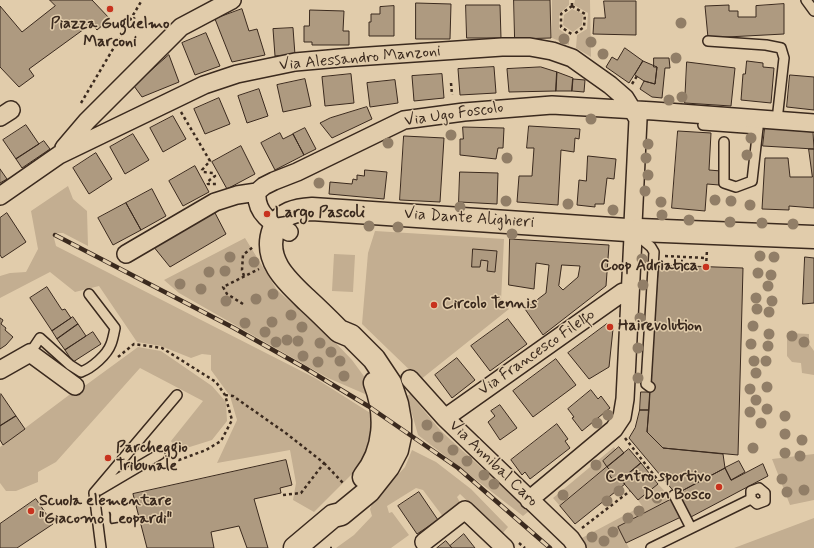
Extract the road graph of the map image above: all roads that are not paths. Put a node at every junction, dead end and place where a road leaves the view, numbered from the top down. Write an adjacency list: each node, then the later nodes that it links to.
1 (232, 0): 11 (street)
2 (806, 0): 3 (lane)
3 (814, 11)
4 (708, 41): 6 (lane)
5 (633, 110): 8 (street, Via Ugo Foscolo); 11 (street, Via Alessandro Manzoni); 12 (street, Via Ugo Foscolo); 15 (street)
6 (777, 120): 7 (street, Via Ugo Foscolo); 8 (street, Via Ugo Foscolo)
7 (814, 123)
8 (759, 124): 9 (lane); 10 (lane)
9 (703, 125)
10 (724, 142)
11 (59, 155): 13 (street, Via Alessandro Manzoni)
12 (257, 192): 14 (street); 17 (street, Via Ugo Foscolo)
13 (0, 196)
14 (282, 229): 15 (street, Via Dante Alighieri); 35 (street)
15 (634, 231): 16 (street, Via Dante Alighieri); 18 (street); 24 (lane)
16 (814, 237)
17 (126, 254)
18 (630, 292): 26 (street, Via Francesco Filelfo); 31 (street)
19 (89, 294): 20 (lane)
20 (30, 353): 21 (street); 23 (street)
21 (0, 370)
22 (410, 379): 26 (street, Via Annibal Caro)
23 (75, 386)
24 (650, 387)
25 (177, 395): 28 (lane)
26 (445, 418): 31 (street, Via Annibal Caro)
27 (160, 454): 28 (lane)
28 (94, 493): 34 (lane)
29 (674, 496): 32 (lane)
30 (751, 499): 32 (lane)
31 (529, 500): 37 (street, Via Annibal Caro)
32 (691, 528): 38 (lane)
33 (424, 542): 36 (street)
34 (100, 548)
35 (295, 548)
36 (505, 548)
37 (577, 548)
38 (651, 548)

